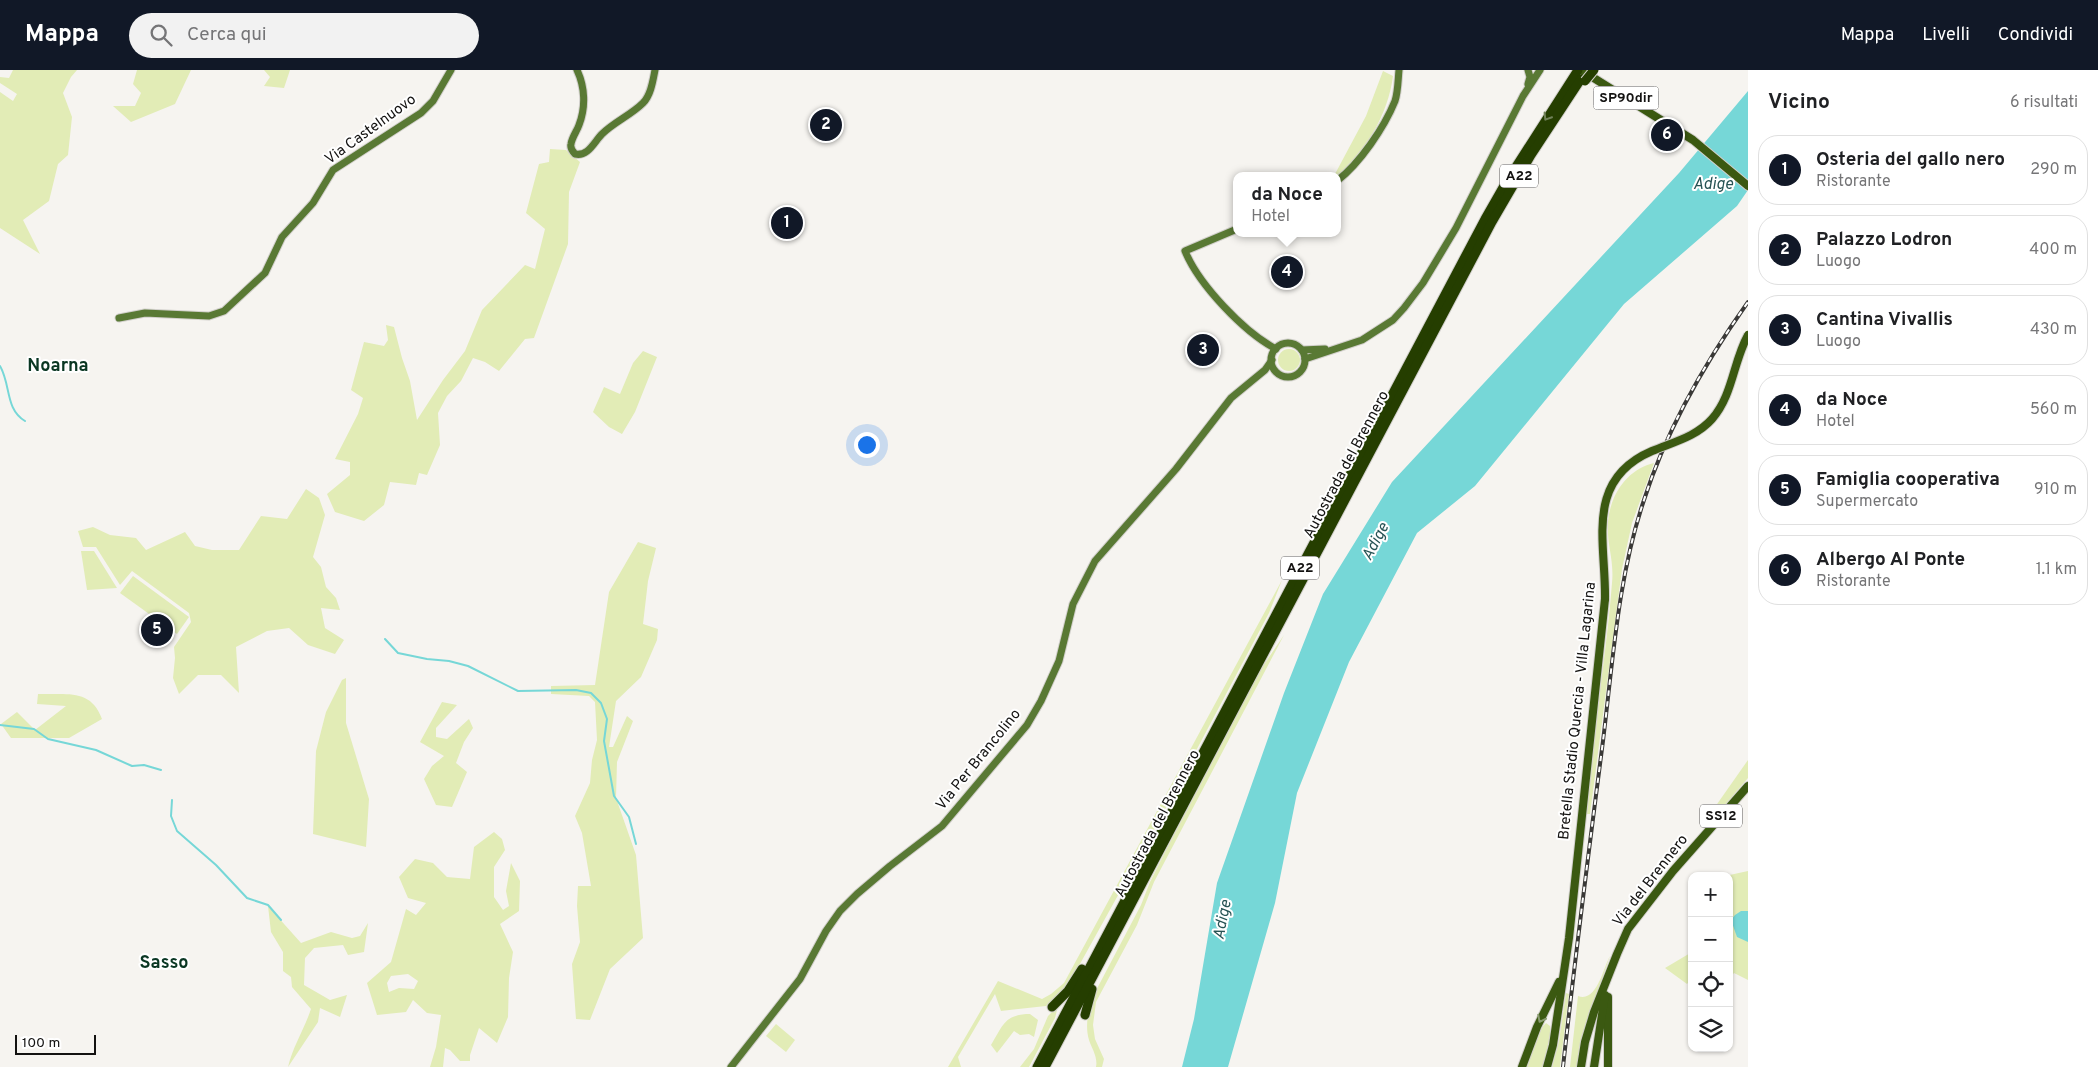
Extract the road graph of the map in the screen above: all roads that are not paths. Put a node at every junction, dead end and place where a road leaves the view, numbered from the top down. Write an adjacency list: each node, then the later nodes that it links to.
1 (451, 70): 14 (main road, Via Castelnuovo)
2 (577, 70): 3 (main road)
3 (655, 70)
4 (1399, 70): 11 (main road)
5 (1528, 70): 10 (main road)
6 (1540, 70): 10 (main road)
7 (1588, 70): 9 (highway, Autostrada del Brennero / A22)
8 (1594, 70): 9 (highway, bridge)
9 (1580, 75): 12 (main road, SP90dir); 24 (highway, Autostrada del Brennero / A22, one-way to 24); 25 (highway, Autostrada del Brennero / A22)
10 (1523, 96): 16 (main road)
11 (1341, 177)
12 (1748, 186)
13 (1233, 231): 17 (main road)
14 (119, 318)
15 (1748, 335): 26 (main road, Bretella Stadio Quercia - Villa Lagarina, bridge)
16 (1333, 348): 18 (main road); 19 (main road)
17 (1276, 349): 18 (main road); 20 (main road)
18 (1302, 350): 19 (main road)
19 (1305, 359): 21 (main road)
20 (1272, 360): 21 (main road); 22 (main road)
21 (1275, 370): 22 (main road)
22 (1241, 390): 30 (main road, Via Per Brancolino)
23 (1748, 786): 27 (main road, Via del Brennero / SS12)
24 (1112, 926): 28 (highway); 31 (highway, Autostrada del Brennero / A22)
25 (1114, 938): 29 (highway); 32 (highway, Autostrada del Brennero / A22)
26 (1562, 976): 33 (main road, Bretella Stadio Quercia - Villa Lagarina, one-way to 33); 34 (main road, Bretella Stadio Quercia - Villa Lagarina)
27 (1608, 979): 35 (main road); 36 (main road, SS12); 37 (main road)
28 (1052, 1007)
29 (1085, 1015)
30 (731, 1067)
31 (1037, 1067)
32 (1045, 1067)
33 (1522, 1067)
34 (1547, 1067)
35 (1581, 1067)
36 (1594, 1067)
37 (1608, 1067)

